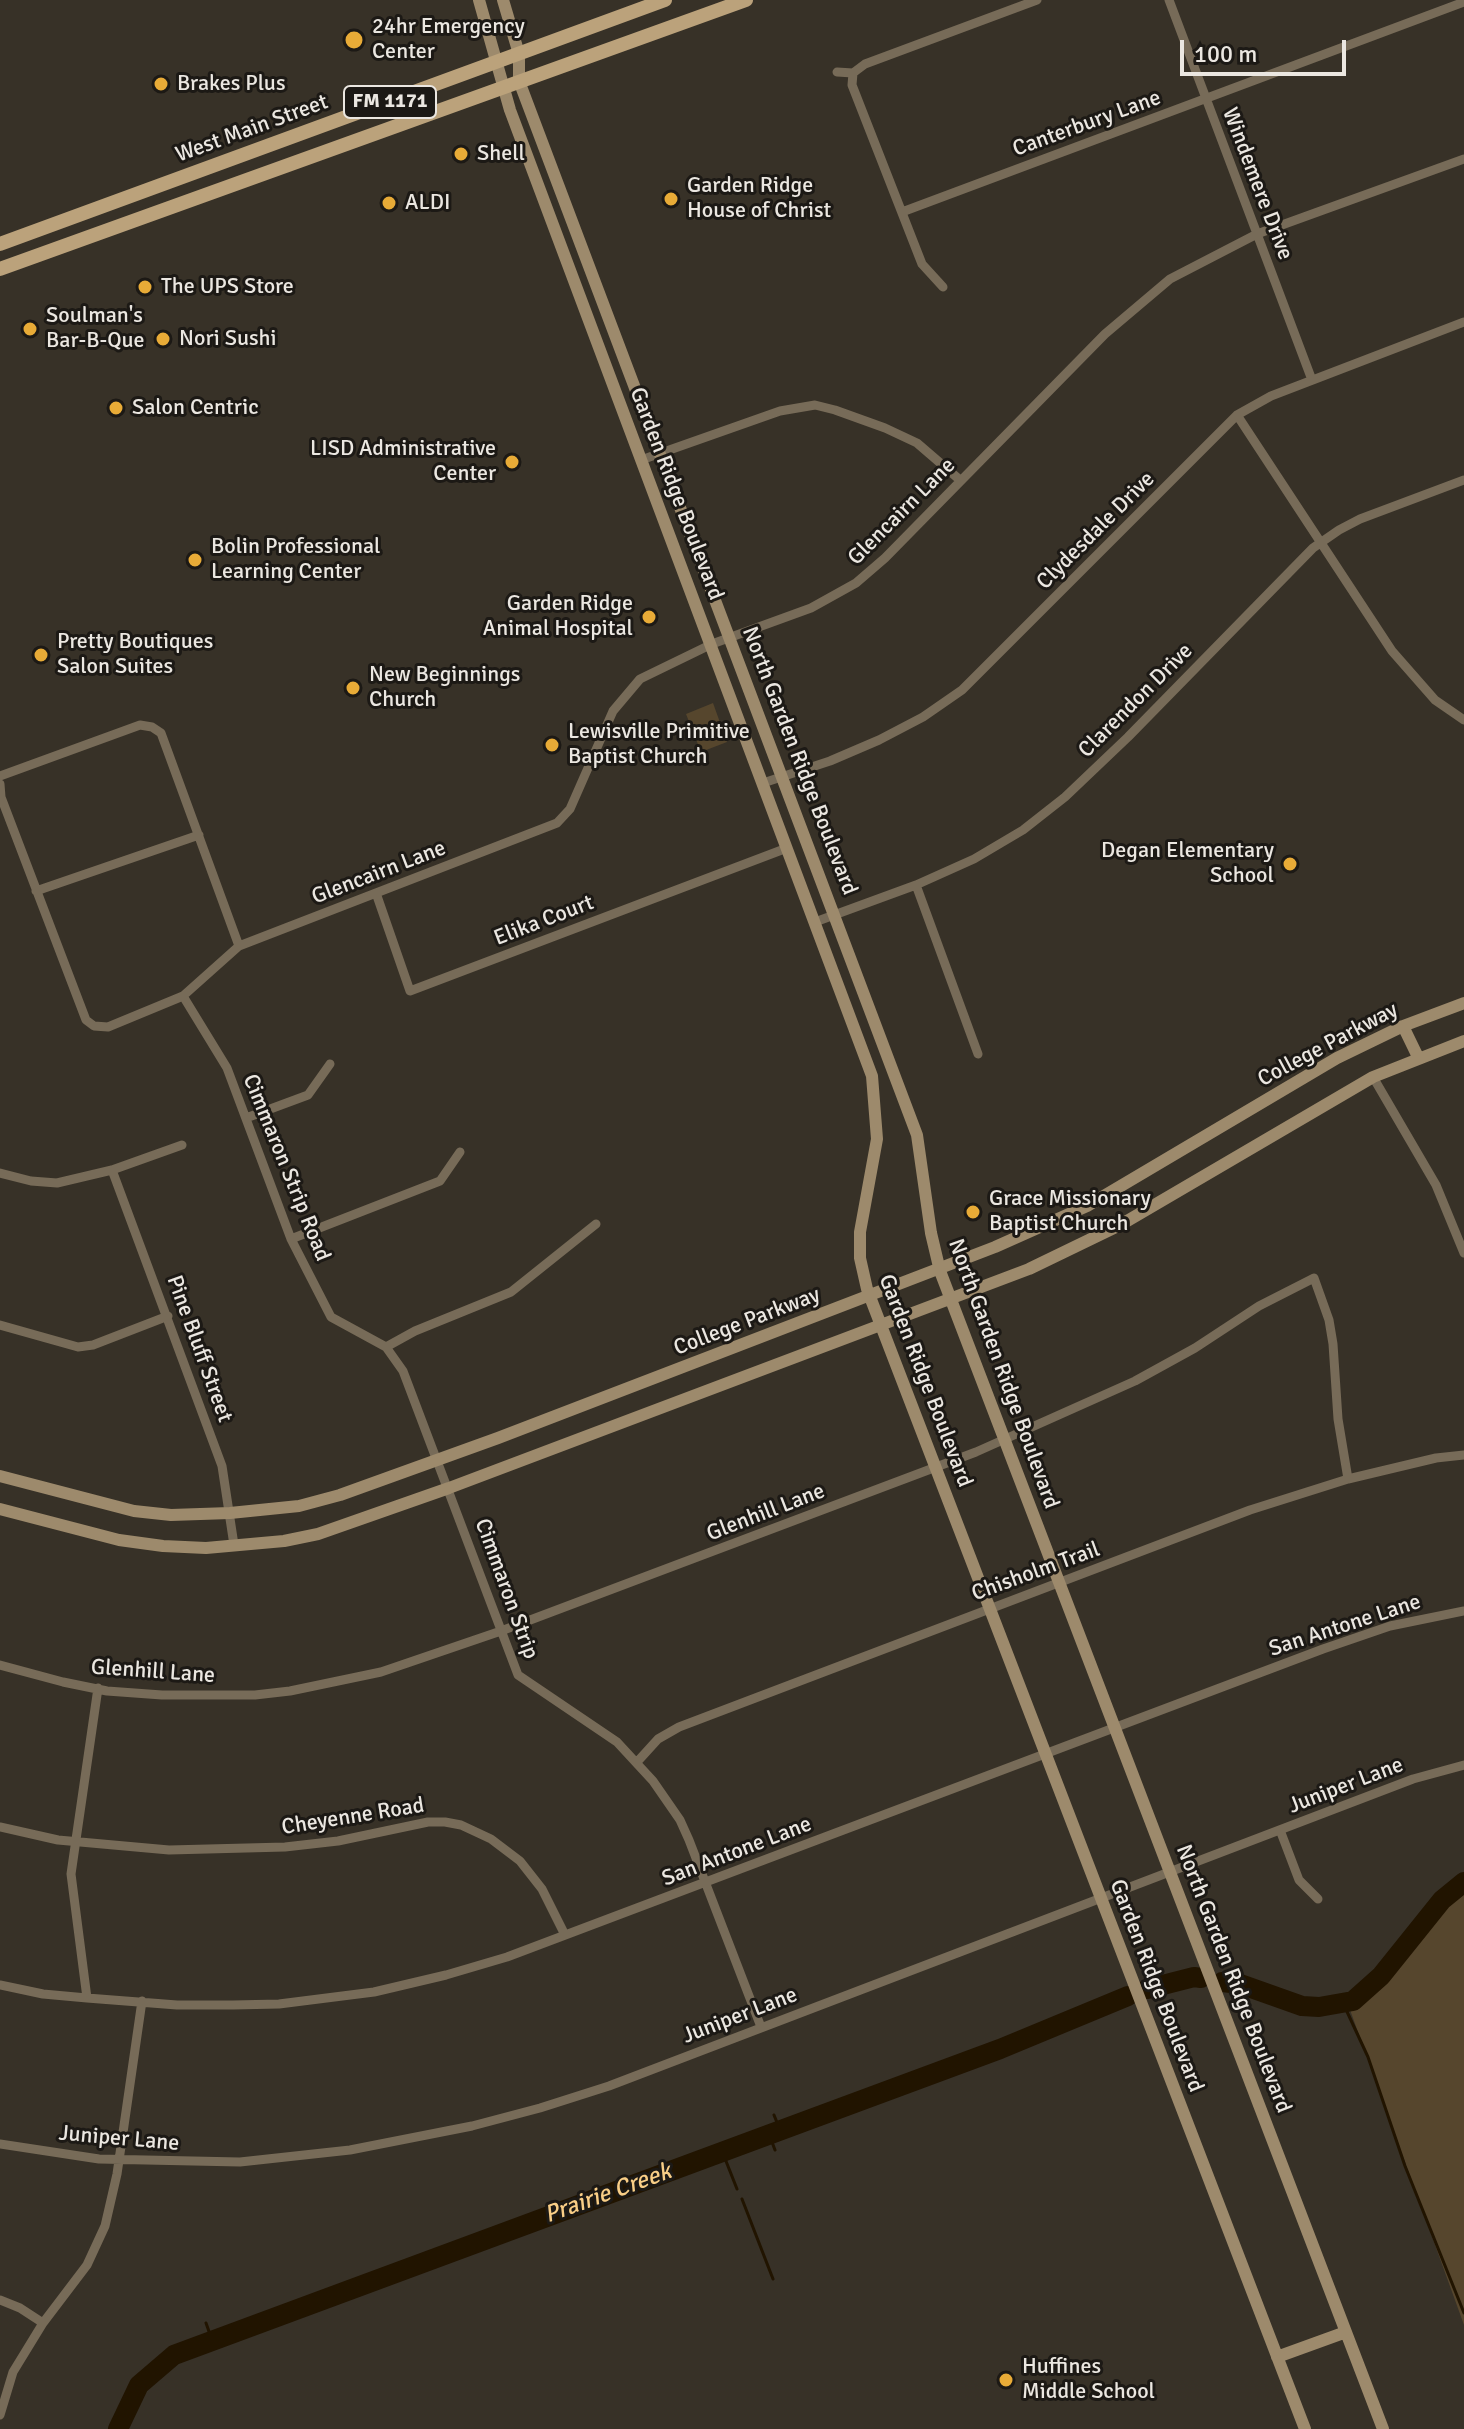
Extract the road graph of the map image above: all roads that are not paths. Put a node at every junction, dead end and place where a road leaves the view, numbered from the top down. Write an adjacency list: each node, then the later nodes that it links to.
1 (479, 0): 10 (main road, Garden Ridge Boulevard)
2 (503, 0): 9 (main road, North Garden Ridge Boulevard)
3 (665, 0): 9 (main road, FM 1171)
4 (746, 0): 8 (main road, FM 1171)
5 (1037, 0): 12 (street)
6 (1169, 0): 15 (street, Windemere Drive)
7 (1464, 2): 15 (street, Canterbury Lane)
8 (722, 4): 13 (main road, FM 1171)
9 (519, 54): 10 (main road, West Main Street / FM 1171); 13 (main road, North Garden Ridge Boulevard)
10 (497, 62): 14 (main road, Garden Ridge Boulevard); 17 (main road, West Main Street / FM 1171)
11 (837, 72): 12 (street)
12 (853, 73): 19 (street)
13 (519, 81): 14 (main road, FM 1171); 25 (main road, North Garden Ridge Boulevard)
14 (503, 87): 18 (main road, FM 1171); 26 (main road, Garden Ridge Boulevard)
15 (1206, 99): 19 (street, Canterbury Lane); 20 (street, Windemere Drive)
16 (1464, 159): 20 (street, Glencairn Lane)
17 (220, 164): 18 (main road); 21 (main road, West Main Street / FM 1171)
18 (229, 187): 22 (main road, FM 1171)
19 (902, 212): 23 (street)
20 (1257, 234): 27 (street, Windemere Drive); 31 (street, Glencairn Lane)
21 (0, 244)
22 (0, 269)
23 (943, 287)
24 (1464, 322): 27 (street, Clydesdale Drive)
25 (615, 333): 26 (main road); 29 (main road, North Garden Ridge Boulevard)
26 (596, 340): 30 (main road, Garden Ridge Boulevard)
27 (1312, 380): 28 (street, Clydesdale Drive)
28 (1237, 415): 33 (street); 38 (street, Clydesdale Drive)
29 (661, 453): 30 (street); 31 (street); 34 (main road, North Garden Ridge Boulevard)
30 (641, 460): 35 (main road, Garden Ridge Boulevard)
31 (960, 480): 34 (street, Glencairn Lane)
32 (1464, 480): 33 (street, Clarendon Drive)
33 (1321, 542): 36 (street); 43 (street, Clarendon Drive)
34 (731, 637): 35 (street, Glencairn Lane); 38 (main road, North Garden Ridge Boulevard)
35 (712, 644): 39 (main road, Garden Ridge Boulevard); 45 (street, Glencairn Lane)
36 (1464, 720)
37 (0, 776): 41 (street)
38 (783, 776): 39 (street, Clydesdale Drive); 46 (main road, North Garden Ridge Boulevard)
39 (763, 783): 42 (main road, Garden Ridge Boulevard)
40 (0, 784): 44 (street)
41 (199, 835): 44 (street); 48 (street)
42 (787, 848): 45 (street, Elika Court); 47 (main road, Garden Ridge Boulevard)
43 (916, 885): 46 (street, Clarendon Drive); 53 (street)
44 (36, 891): 49 (street, Glencairn Lane)
45 (376, 893): 48 (street, Glencairn Lane)
46 (836, 917): 47 (street, Clarendon Drive); 65 (main road, North Garden Ridge Boulevard)
47 (815, 922): 66 (main road, Garden Ridge Boulevard)
48 (239, 946): 49 (street, Glencairn Lane)
49 (183, 996): 57 (street, Cimmaron Strip Road)
50 (1464, 1003): 51 (main road, College Parkway)
51 (1403, 1026): 54 (main road); 65 (main road, College Parkway)
52 (1464, 1041): 54 (main road)
53 (978, 1054)
54 (1418, 1057): 56 (main road)
55 (330, 1064): 57 (street)
56 (1373, 1077): 64 (street); 67 (main road)
57 (246, 1118): 63 (street, Cimmaron Strip Road)
58 (182, 1145): 60 (street)
59 (460, 1152): 63 (street)
60 (112, 1170): 61 (street); 68 (street, Pine Bluff Street)
61 (0, 1173)
62 (596, 1224): 71 (street)
63 (291, 1239): 71 (street, Cimmaron Strip Road)
64 (1464, 1253)
65 (940, 1271): 66 (main road, College Parkway); 67 (main road, North Garden Ridge Boulevard)
66 (871, 1297): 69 (main road, Garden Ridge Boulevard); 74 (main road, College Parkway)
67 (950, 1298): 69 (main road); 72 (main road, North Garden Ridge Boulevard)
68 (168, 1316): 70 (street); 80 (street, Pine Bluff Street)
69 (881, 1323): 75 (main road, Garden Ridge Boulevard); 78 (main road)
70 (0, 1325)
71 (386, 1347): 74 (street, Cimmaron Strip Road)
72 (1004, 1439): 75 (street, Glenhill Lane); 77 (street, Glenhill Lane); 82 (main road, North Garden Ridge Boulevard)
73 (1464, 1455): 77 (street, Chisholm Trail)
74 (438, 1461): 78 (street, Cimmaron Strip); 80 (main road, College Parkway)
75 (936, 1467): 83 (main road, Garden Ridge Boulevard); 85 (street, Glenhill Lane)
76 (0, 1476): 80 (main road, College Parkway)
77 (1348, 1479): 82 (street, Chisholm Trail)
78 (449, 1488): 81 (main road); 85 (street, Cimmaron Strip)
79 (0, 1509): 81 (main road)
80 (230, 1513): 81 (street, Pine Bluff Street)
81 (234, 1545)
82 (1060, 1583): 83 (street, Chisholm Trail); 88 (main road, North Garden Ridge Boulevard)
83 (990, 1608): 89 (main road, Garden Ridge Boulevard); 90 (street, Chisholm Trail)
84 (1464, 1611): 88 (street, San Antone Lane)
85 (501, 1631): 87 (street, Glenhill Lane); 90 (street, Cimmaron Strip)
86 (0, 1665): 87 (street, Glenhill Lane)
87 (98, 1688): 94 (street)
88 (1115, 1728): 89 (street, San Antone Lane); 95 (main road, North Garden Ridge Boulevard)
89 (1046, 1755): 96 (street, San Antone Lane); 97 (main road, Garden Ridge Boulevard)
90 (638, 1761): 96 (street, Cimmaron Strip)
91 (1464, 1765): 93 (street, Juniper Lane)
92 (0, 1827): 94 (street, Cheyenne Road)
93 (1280, 1830): 95 (street, Juniper Lane); 98 (street)
94 (75, 1841): 99 (street, Cheyenne Road); 101 (street)
95 (1170, 1872): 97 (street, Juniper Lane); 108 (main road, North Garden Ridge Boulevard)
96 (706, 1883): 99 (street, San Antone Lane); 103 (street, Cimmaron Strip)
97 (1101, 1899): 103 (street, Juniper Lane); 109 (main road, Garden Ridge Boulevard)
98 (1318, 1899)
99 (565, 1935): 102 (street, San Antone Lane)
100 (0, 1985): 101 (street, San Antone Lane)
101 (87, 1998): 102 (street, San Antone Lane)
102 (142, 2001): 105 (street)
103 (761, 2027): 105 (street, Juniper Lane)
104 (0, 2144): 105 (street, Juniper Lane)
105 (118, 2160): 107 (street)
106 (0, 2300): 107 (street)
107 (43, 2323): 110 (street)
108 (1346, 2332): 109 (main road); 112 (main road, North Garden Ridge Boulevard)
109 (1277, 2357): 111 (main road, Garden Ridge Boulevard)
110 (0, 2415)
111 (1305, 2429)
112 (1383, 2429)

